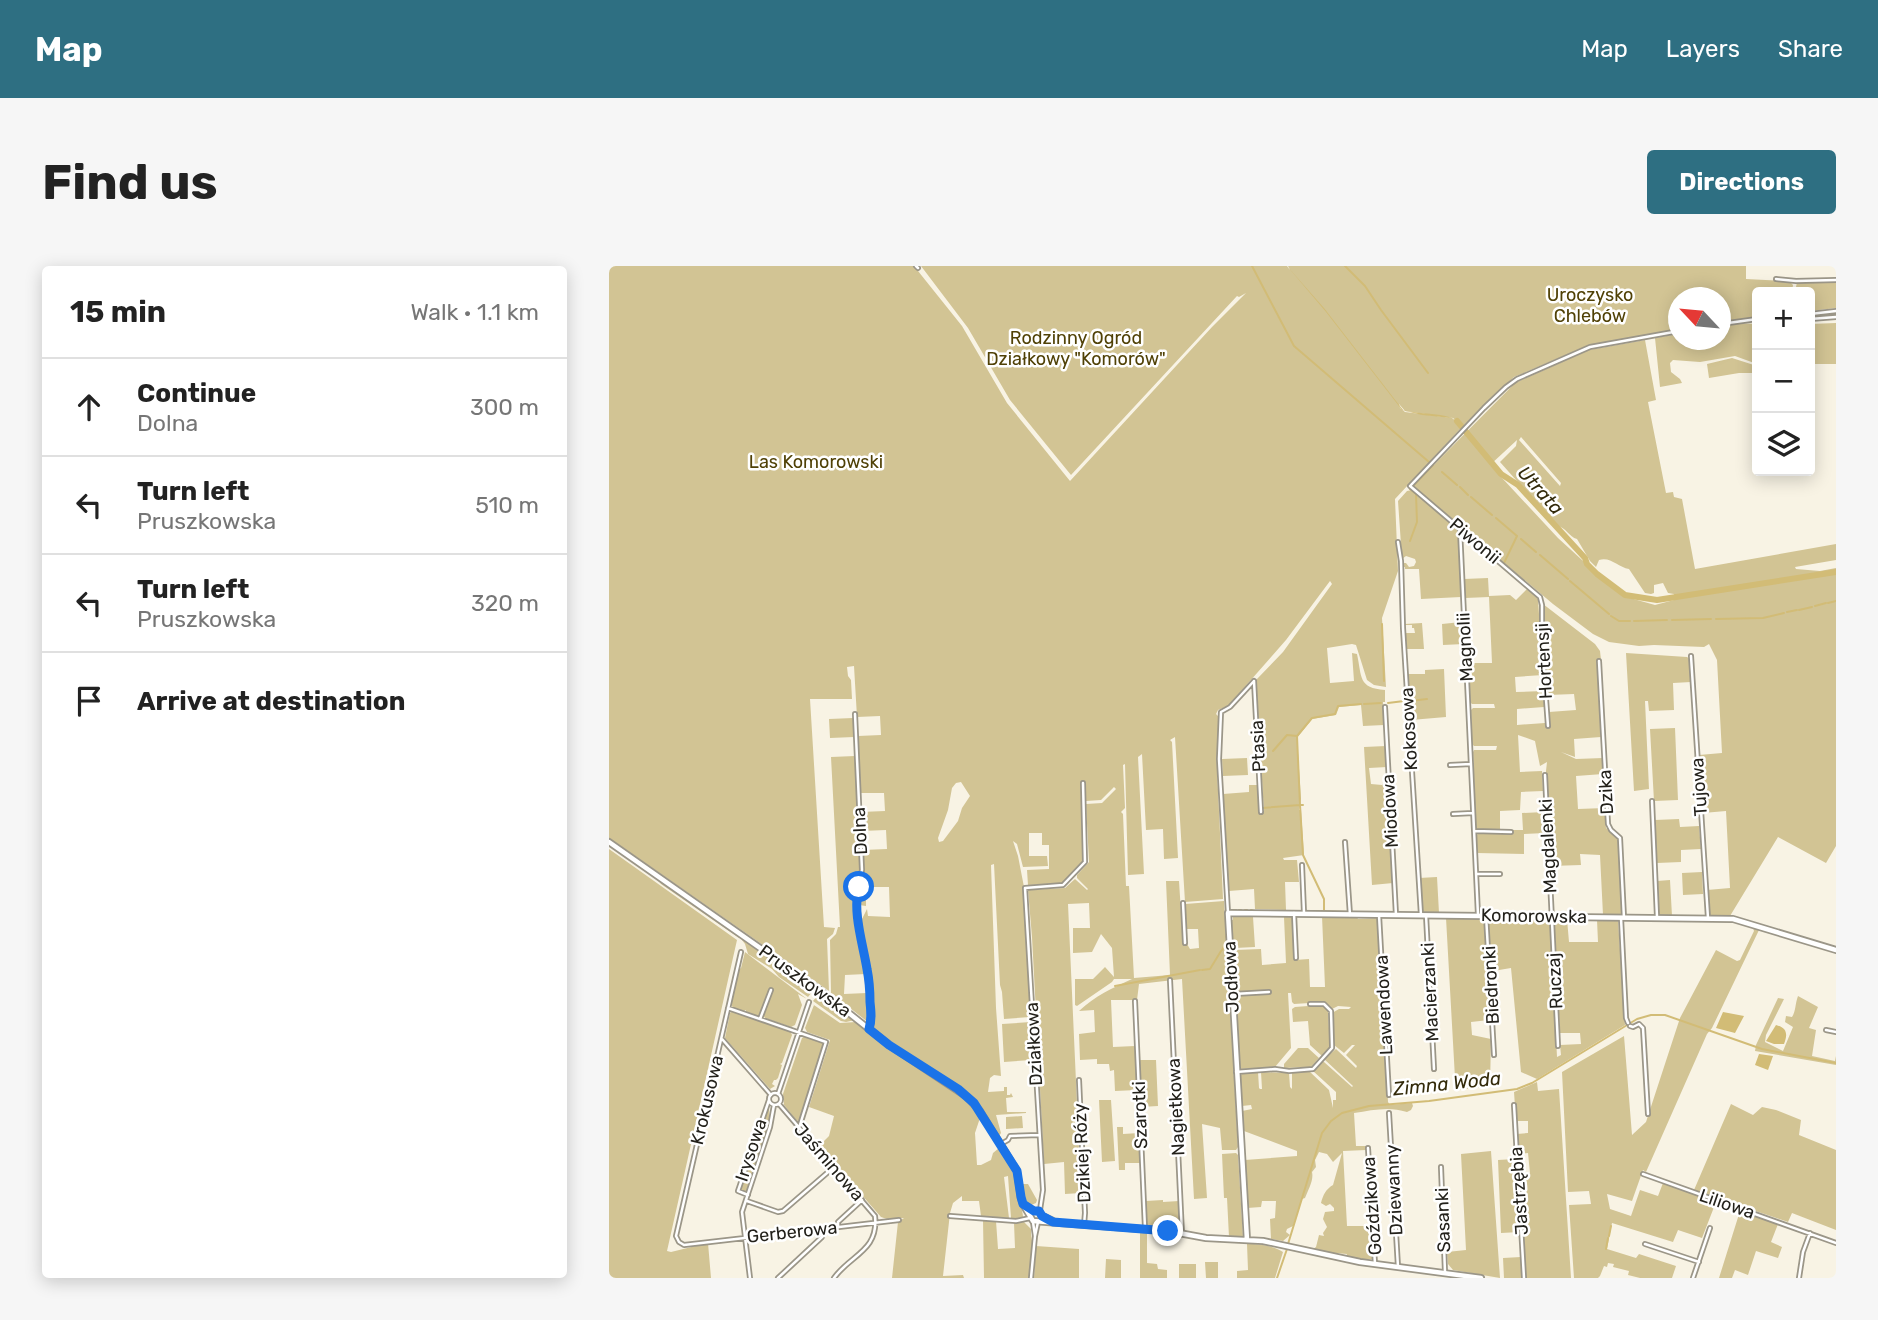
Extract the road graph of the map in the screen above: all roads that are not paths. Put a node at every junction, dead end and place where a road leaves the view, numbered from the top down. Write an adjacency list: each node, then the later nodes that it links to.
1 (1776, 279): 2 (street)
2 (1836, 280)
3 (1836, 311): 4 (street)
4 (1815, 315)
5 (1815, 316): 6 (street)
6 (1836, 317)
7 (1752, 320): 8 (street)
8 (1731, 323)
9 (1668, 333): 10 (street, Piwonii)
10 (1460, 529): 12 (street, Piwonii); 19 (street, Magnolii)
11 (1398, 542): 41 (street, Kokosowa)
12 (1539, 597): 18 (street, Hortensji)
13 (1691, 656): 47 (street, Tujowa)
14 (1599, 661): 45 (street, Dzika)
15 (1385, 707): 40 (street, Miodowa)
16 (1221, 712): 24 (street, Ptasia); 35 (street, Jodłowa)
17 (855, 714): 61 (street, Dolna)
18 (1548, 726)
19 (1471, 764): 20 (street); 25 (street, Magnolii)
20 (1450, 765)
21 (1545, 775): 44 (street, Magdalenki)
22 (1083, 783): 81 (street, Działkowa)
23 (1652, 801): 46 (street)
24 (1261, 812)
25 (1473, 813): 26 (street); 27 (street, Magnolii)
26 (1453, 814)
27 (1474, 831): 28 (street); 32 (street, Magnolii)
28 (1511, 832)
29 (609, 842): 61 (street, Pruszkowska)
30 (1345, 842): 38 (street)
31 (1302, 865): 37 (street)
32 (1476, 874): 33 (street); 42 (street, Magnolii)
33 (1500, 874)
34 (1183, 903): 48 (street)
35 (1228, 913): 36 (street, Komorowska); 55 (street, Jodłowa)
36 (1294, 913): 37 (street, Komorowska); 51 (street)
37 (1304, 913): 38 (street, Komorowska)
38 (1350, 915): 39 (street, Komorowska)
39 (1379, 915): 40 (street, Komorowska); 73 (street, Lawendowa)
40 (1396, 915): 41 (street, Komorowska)
41 (1423, 915): 42 (street, Komorowska); 68 (street, Macierzanki)
42 (1478, 915): 43 (street, Komorowska)
43 (1486, 915): 44 (street, Komorowska); 67 (street, Biedronki)
44 (1552, 917): 45 (street, Komorowska); 66 (street, Ruczaj)
45 (1622, 918): 46 (street, Komorowska); 79 (street, Dzika)
46 (1657, 918): 47 (street, Komorowska)
47 (1708, 919): 49 (street, Komorowska)
48 (1185, 943)
49 (1836, 950)
50 (741, 952): 59 (street, Krokusowa)
51 (1296, 958)
52 (1170, 980): 100 (street, Nagietkowa)
53 (771, 989): 60 (street)
54 (1269, 992): 55 (street)
55 (1232, 994): 69 (street, Jodłowa)
56 (1135, 1000): 98 (street, Szarotki)
57 (809, 1002): 63 (street)
58 (1310, 1004): 69 (street)
59 (728, 1008): 60 (street); 65 (street, Krokusowa)
60 (761, 1019): 63 (street)
61 (869, 1029): 82 (street, Pruszkowska)
62 (1826, 1030): 64 (street)
63 (799, 1031): 71 (street); 80 (street)
64 (1836, 1032)
65 (721, 1038): 72 (street); 105 (street, Krokusowa)
66 (1558, 1045)
67 (1494, 1055)
68 (1434, 1069)
69 (1236, 1072): 102 (street, Jodłowa)
70 (1079, 1080): 94 (street, Dzikiej Róży)
71 (778, 1094): 72 (street); 75 (street)
72 (771, 1095): 74 (street)
73 (1389, 1096)
74 (769, 1100): 76 (street); 87 (street, Irysowa)
75 (779, 1104): 76 (street); 80 (street, Jaśminowa)
76 (773, 1105): 87 (street)
77 (1514, 1105): 115 (street, Jastrzębia)
78 (1389, 1113): 108 (street, Dziewanny)
79 (1648, 1114)
80 (799, 1128): 84 (street, Jaśminowa)
81 (1040, 1135): 82 (street); 91 (street, Działkowa)
82 (1001, 1144): 91 (street, Pruszkowska)
83 (1368, 1148): 107 (street, Goździkowa)
84 (834, 1167): 88 (street, Jaśminowa); 89 (street)
85 (1441, 1167): 109 (street, Sasanki)
86 (1643, 1174): 99 (street, Liliowa)
87 (748, 1195): 89 (street)
88 (862, 1200): 93 (street, Jaśminowa); 95 (street)
89 (745, 1201): 101 (street)
90 (950, 1216): 91 (street)
91 (1036, 1216): 94 (street); 113 (street, Działkowa)
92 (899, 1220): 93 (street, Gerberowa)
93 (876, 1222): 95 (street, Gerberowa); 112 (street)
94 (1084, 1224): 98 (street)
95 (838, 1227): 97 (street, Gerberowa)
96 (1710, 1228): 106 (street)
97 (825, 1229): 101 (street, Gerberowa); 111 (street)
98 (1145, 1229): 100 (street)
99 (1810, 1233): 103 (street, Liliowa); 117 (street)
100 (1182, 1234): 102 (street)
101 (745, 1238): 105 (street, Gerberowa); 110 (street)
102 (1247, 1240): 107 (street)
103 (1836, 1243)
104 (1644, 1244): 106 (street)
105 (684, 1245)
106 (1699, 1262): 116 (street)
107 (1375, 1264): 108 (street)
108 (1398, 1267): 109 (street)
109 (1445, 1272): 114 (street)
110 (750, 1278)
111 (778, 1278)
112 (833, 1278)
113 (1031, 1278)
114 (1481, 1278)
115 (1524, 1278)
116 (1693, 1278)
117 (1799, 1278)

